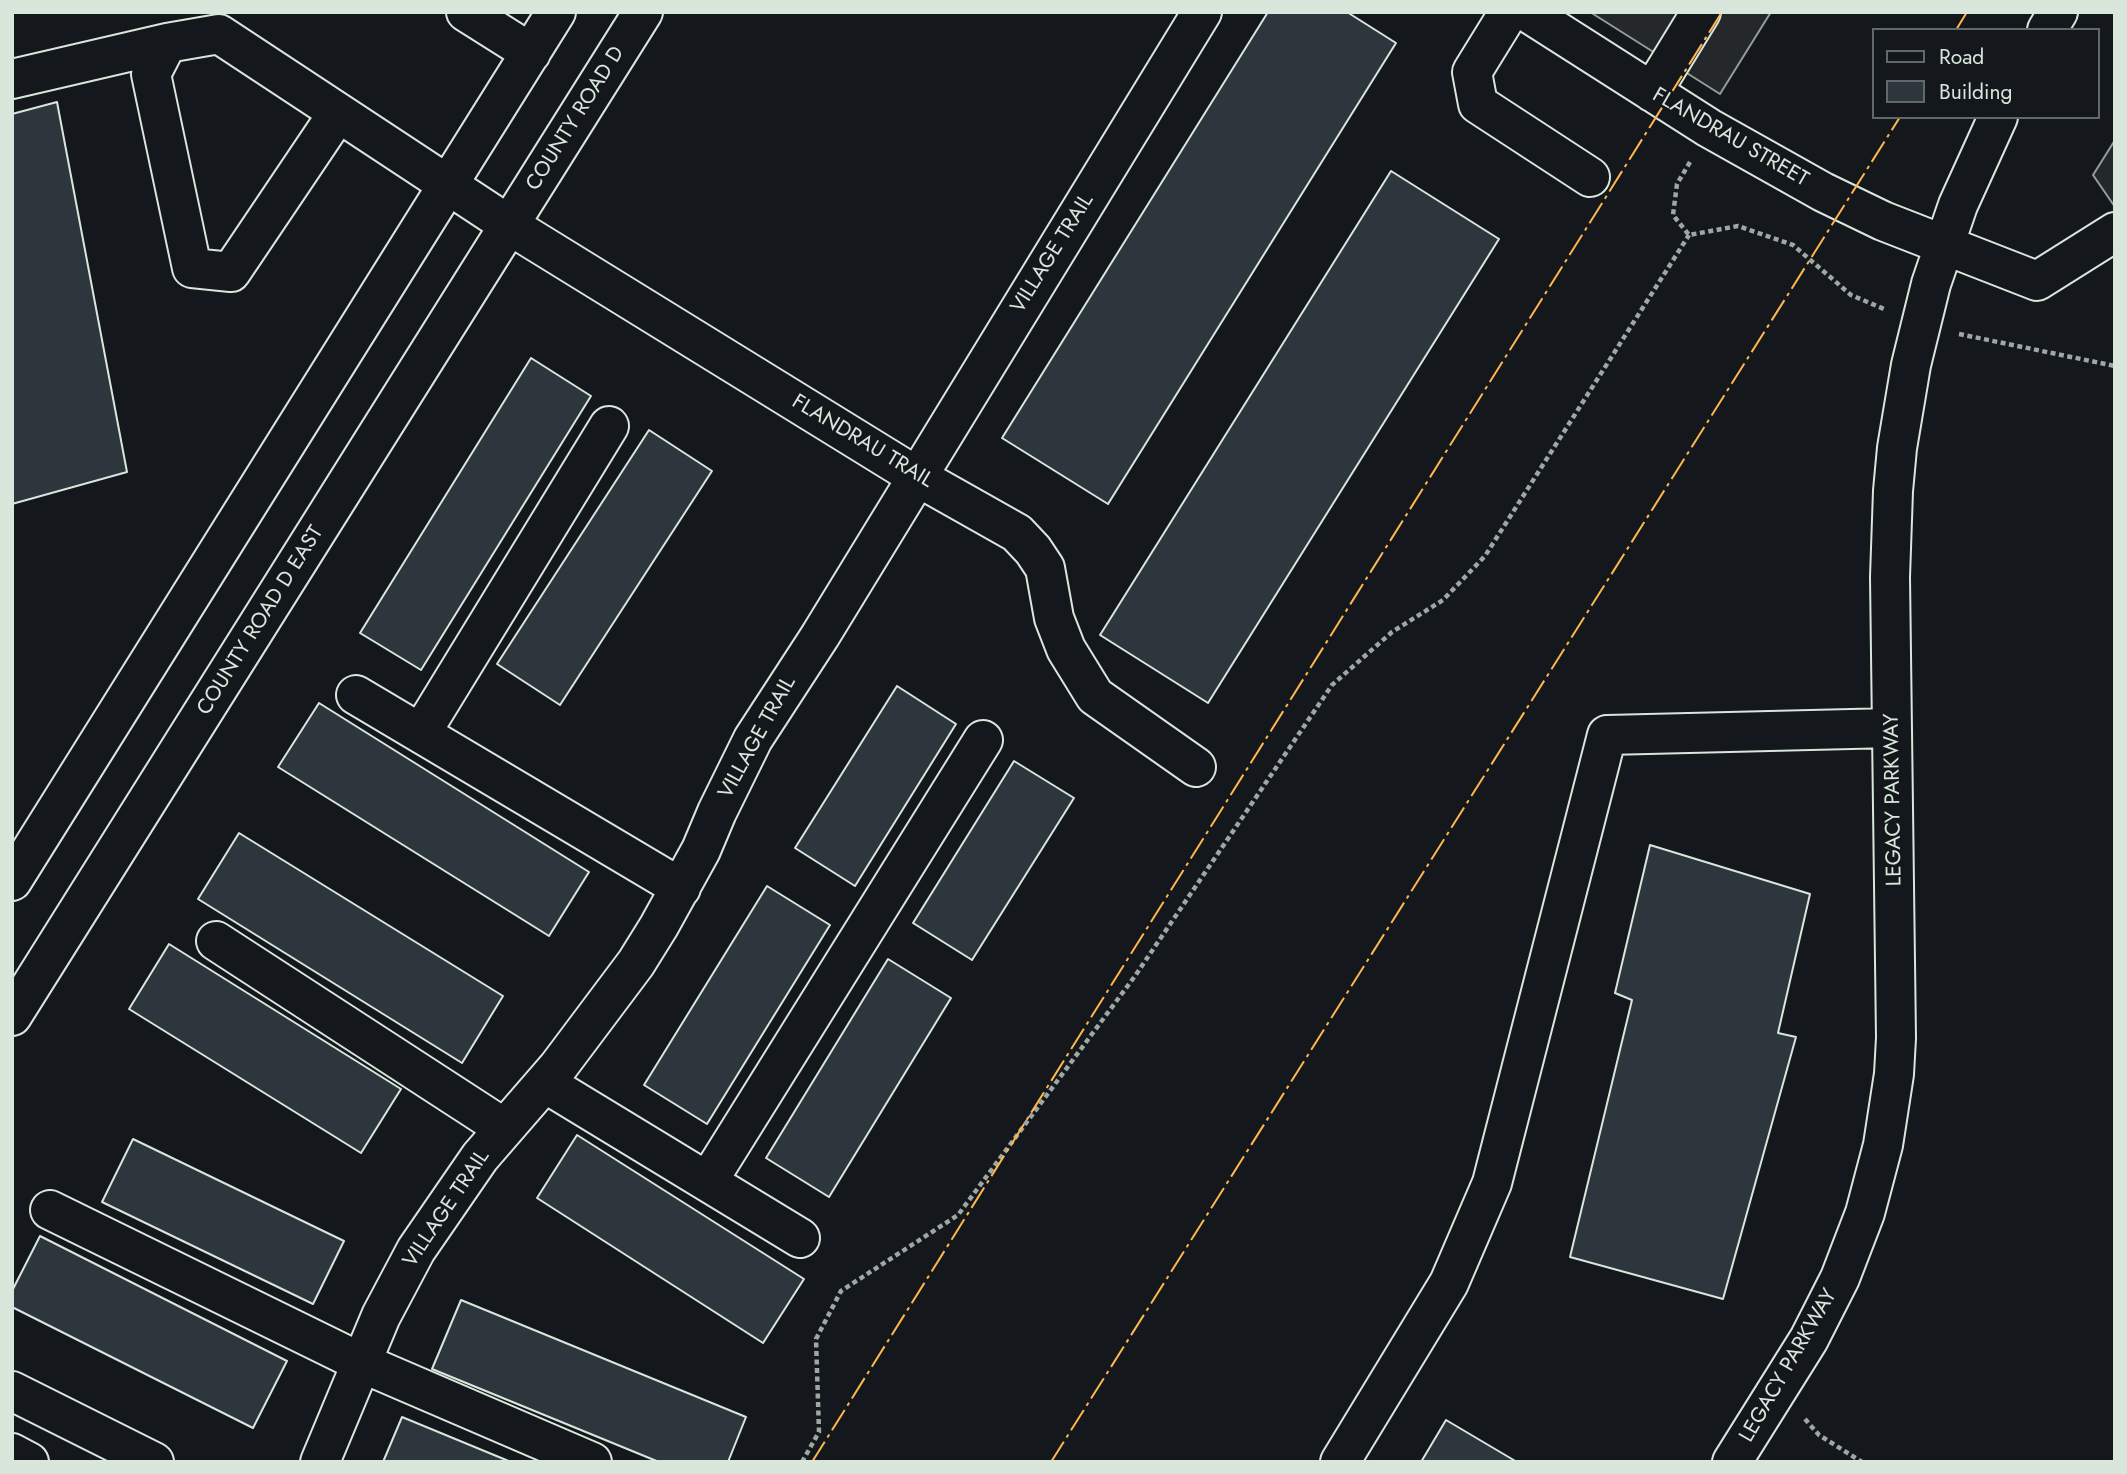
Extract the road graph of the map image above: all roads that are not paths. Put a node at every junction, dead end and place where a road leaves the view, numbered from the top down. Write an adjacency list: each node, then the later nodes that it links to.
1 (466, 12): 11 (street)
2 (556, 12): 11 (street)
3 (643, 12): 18 (street, COUNTY ROAD D)
4 (1202, 12): 22 (street, VILLAGE TRAIL)
5 (1509, 12): 16 (street)
6 (1527, 12): 13 (street, FLANDRAU STREET)
7 (1701, 12): 13 (street)
8 (2058, 12): 9 (street)
9 (2048, 28)
10 (167, 43): 12 (street, FLANDRAU TRAIL); 14 (street, FLANDRAU TRAIL); 14 (street)
11 (531, 52): 17 (street)
12 (12, 79)
13 (1652, 92): 20 (street, FLANDRAU STREET)
14 (338, 113): 17 (street, FLANDRAU TRAIL)
15 (1997, 119): 20 (street, LEGACY PARKWAY)
16 (1590, 177)
17 (447, 186): 18 (street, FLANDRAU TRAIL); 28 (street)
18 (509, 226): 22 (street, FLANDRAU TRAIL); 31 (street, COUNTY ROAD D EAST)
19 (2115, 232): 20 (street, FLANDRAU STREET)
20 (1944, 245): 24 (street, LEGACY PARKWAY)
21 (609, 426): 25 (street)
22 (916, 476): 27 (street, FLANDRAU TRAIL); 29 (street, VILLAGE TRAIL)
23 (356, 695): 25 (street)
24 (1892, 728): 44 (street); 45 (street, LEGACY PARKWAY)
25 (421, 733): 29 (street)
26 (984, 740): 34 (street)
27 (1196, 767)
28 (12, 881)
29 (681, 888): 32 (street, VILLAGE TRAIL)
30 (216, 941): 33 (street)
31 (12, 1016)
32 (545, 1083): 33 (street, VILLAGE TRAIL); 34 (street)
33 (504, 1128): 37 (street, VILLAGE TRAIL)
34 (708, 1181): 36 (street)
35 (50, 1210): 37 (street)
36 (800, 1238)
37 (362, 1363): 42 (street, VILLAGE TRAIL); 43 (street)
38 (12, 1391): 41 (street)
39 (12, 1453): 40 (street)
40 (29, 1462)
41 (154, 1462)
42 (320, 1462)
43 (592, 1462)
44 (1340, 1462)
45 (1732, 1462)

